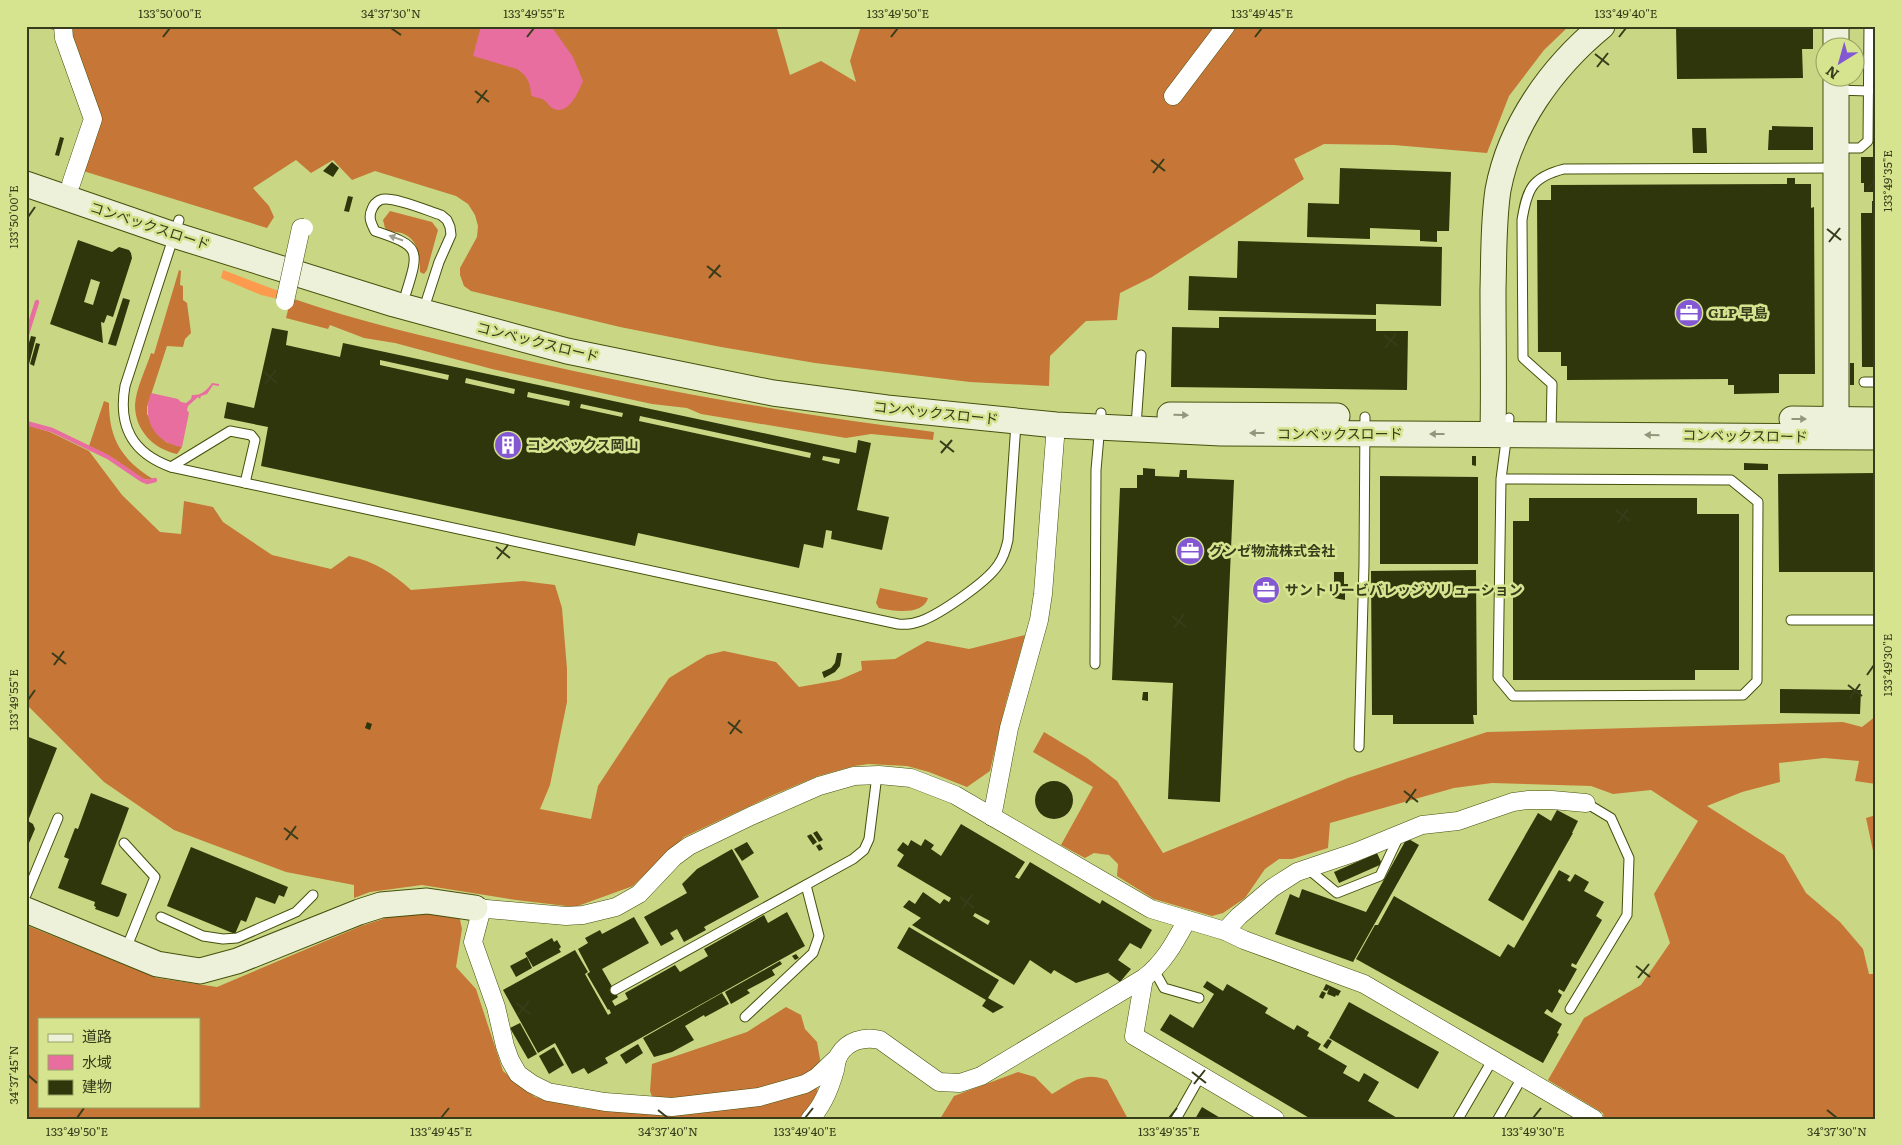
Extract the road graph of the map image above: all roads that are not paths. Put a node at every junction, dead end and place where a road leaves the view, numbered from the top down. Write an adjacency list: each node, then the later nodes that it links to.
1 (63, 26): 12 (street)
2 (1226, 26): 8 (street)
3 (1602, 26): 26 (street)
4 (1869, 26): 7 (lane)
5 (1836, 88): 9 (street)
6 (1855, 88): 7 (lane)
7 (1869, 91): 9 (lane)
8 (1173, 96)
9 (1836, 158): 27 (lane); 28 (street)
10 (26, 169): 12 (street, コンベックスロード)
11 (26, 184): 13 (street, コンベックスロード)
12 (71, 184): 13 (street, コンベックスロード)
13 (177, 227): 15 (street, コンベックスロード); 22 (street, コンベックスロード); 30 (lane)
14 (302, 227): 16 (street, bridge)
15 (416, 296): 15 (lane, one-way to 15); 20 (street, コンベックスロード)
16 (285, 301)
17 (1141, 355): 23 (lane)
18 (1864, 382): 19 (lane)
19 (1876, 382)
20 (1100, 420): 23 (street, コンベックスロード); 24 (street, コンベックスロード); 35 (lane)
21 (1876, 420): 28 (street, コンベックスロード)
22 (1016, 421): 24 (street, コンベックスロード); 32 (lane)
23 (1137, 422): 25 (street, コンベックスロード)
24 (1056, 425): 39 (street)
25 (1365, 425): 26 (street, コンベックスロード); 36 (lane)
26 (1501, 426): 27 (street, コンベックスロード); 31 (lane)
27 (1551, 426): 28 (street, コンベックスロード)
28 (1836, 428): 29 (street, コンベックスロード)
29 (1876, 437)
30 (171, 467): 32 (lane); 32 (lane)
31 (1501, 479): 31 (lane)
32 (245, 483)
33 (1791, 620): 34 (lane)
34 (1876, 620)
35 (1095, 664)
36 (1359, 747)
37 (877, 775): 39 (street); 44 (lane); 47 (street)
38 (1586, 803): 41 (street); 57 (lane)
39 (992, 817): 50 (street)
40 (58, 818): 45 (lane)
41 (1399, 834): 43 (street); 43 (lane)
42 (124, 843): 53 (lane)
43 (1307, 868): 51 (street)
44 (806, 885): 55 (lane); 58 (lane)
45 (26, 895)
46 (313, 895): 52 (lane)
47 (479, 908): 52 (street); 59 (street)
48 (26, 910): 53 (street)
49 (162, 918): 52 (lane)
50 (1187, 920): 51 (street); 54 (street)
51 (1225, 931): 60 (street)
52 (279, 933): 53 (street)
53 (125, 951)
54 (1149, 974): 56 (lane); 59 (street); 61 (street)
55 (615, 990)
56 (1199, 998)
57 (1570, 1009)
58 (745, 1017)
59 (838, 1057): 65 (street)
60 (1493, 1059): 62 (street); 67 (lane)
61 (1201, 1075): 63 (street); 66 (lane)
62 (1522, 1076): 64 (street); 68 (lane)
63 (1274, 1118)
64 (1592, 1118)
65 (810, 1119)
66 (1176, 1119)
67 (1458, 1119)
68 (1498, 1119)

